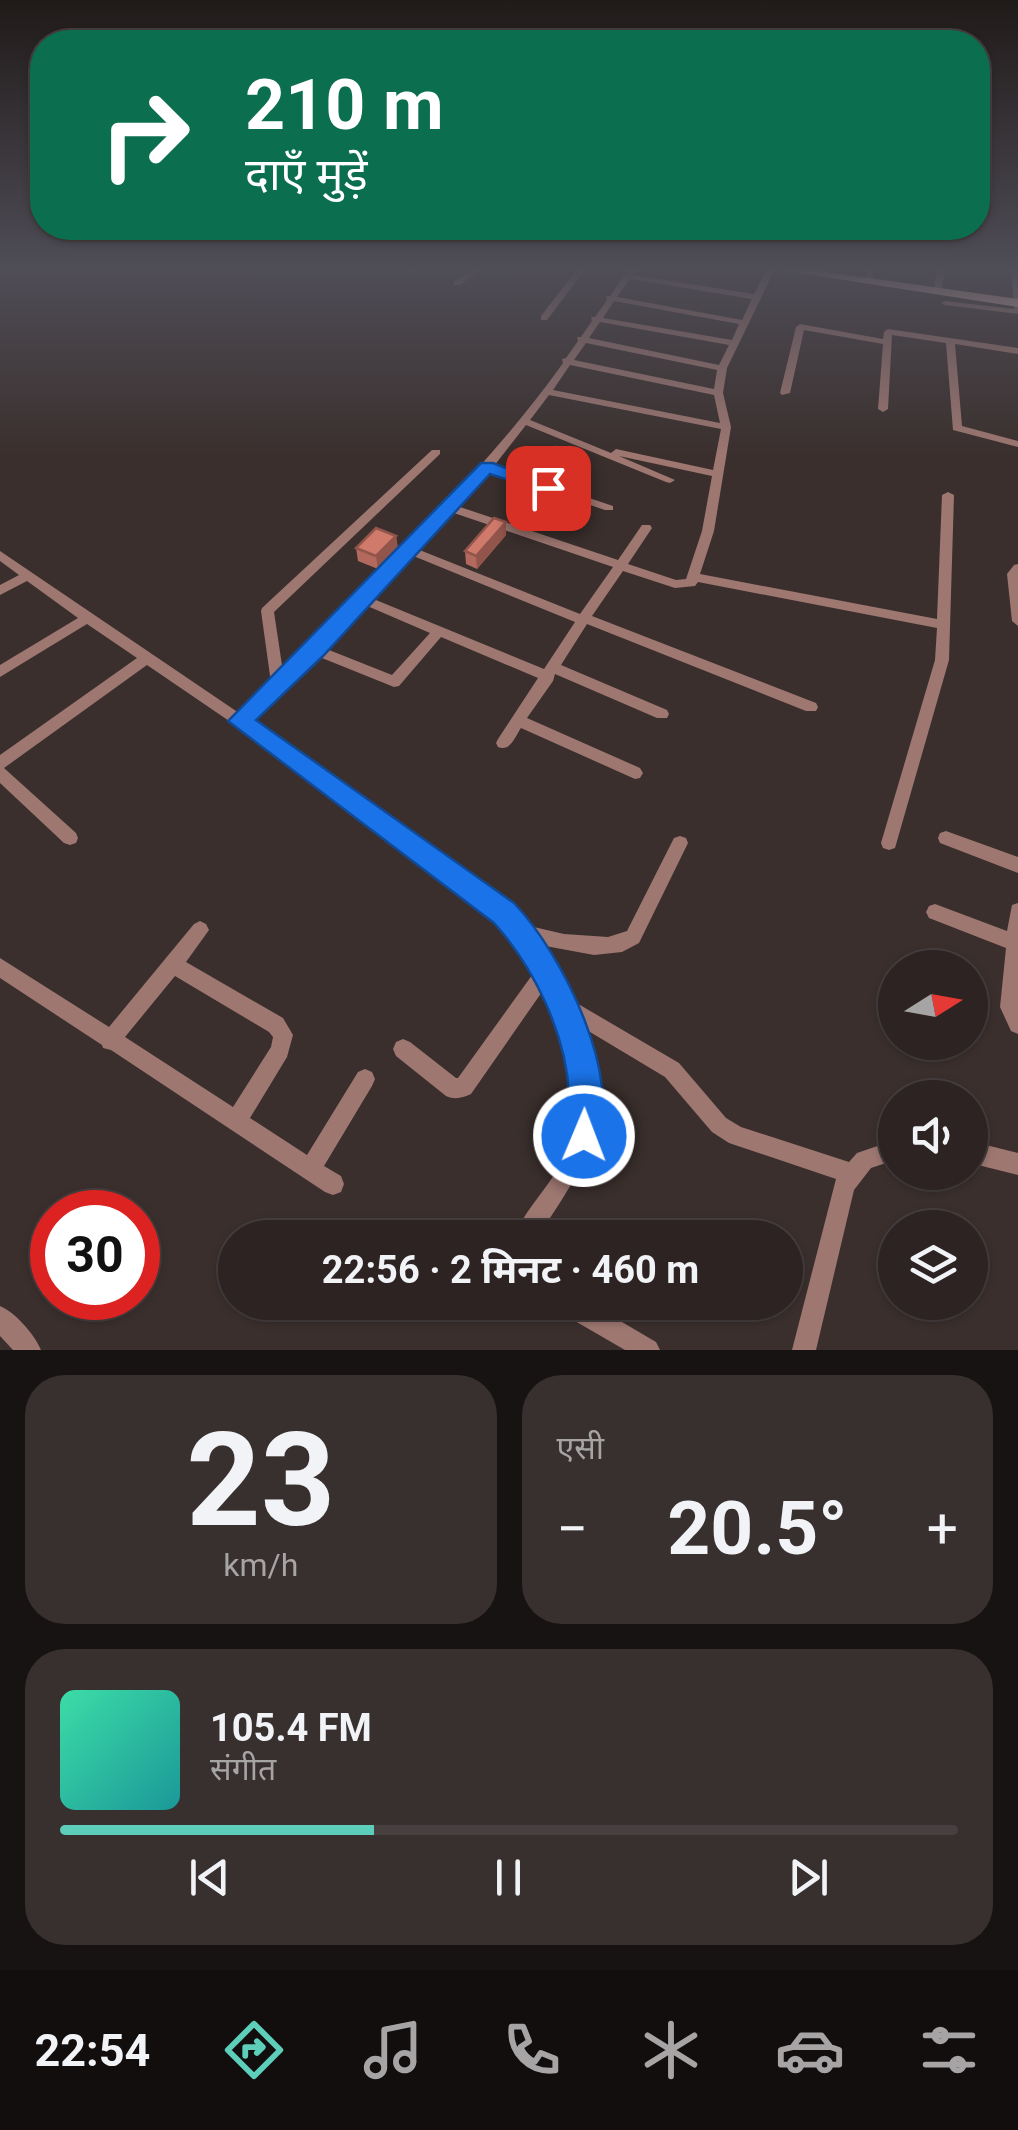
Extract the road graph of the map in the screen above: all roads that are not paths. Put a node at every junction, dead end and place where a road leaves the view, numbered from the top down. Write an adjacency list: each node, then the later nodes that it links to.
1 (587, 330): 6 (street)
2 (658, 330): 9 (street)
3 (740, 330): 9 (street)
4 (799, 330): 15 (street)
5 (817, 330): 7 (street)
6 (580, 340): 11 (street); 12 (street)
7 (886, 342): 8 (street); 16 (street)
8 (950, 342): 10 (street); 20 (street)
9 (734, 343): 12 (street)
10 (1018, 351)
11 (565, 361): 13 (street); 14 (street)
12 (722, 368): 14 (street)
13 (547, 392): 17 (street); 18 (street)
14 (718, 393): 18 (street)
15 (785, 393)
16 (884, 409)
17 (524, 421): 19 (street); 22 (street)
18 (726, 427): 23 (street)
19 (572, 441): 23 (street); 24 (street)
20 (1018, 444)
21 (436, 452): 47 (street)
22 (487, 467): 26 (street); 27 (street)
23 (717, 474): 34 (street)
24 (670, 480)
25 (948, 495): 41 (street)
26 (448, 507): 29 (street); 31 (street)
27 (609, 508)
28 (646, 528): 31 (street)
29 (406, 550): 36 (street); 39 (street)
30 (0, 555): 33 (street)
31 (619, 565): 34 (street); 39 (street)
32 (1018, 568): 37 (street)
33 (28, 575): 35 (street); 38 (street)
34 (695, 576): 41 (street)
35 (0, 591)
36 (362, 599): 42 (street); 43 (street)
37 (1017, 599): 40 (street)
38 (87, 618): 44 (street); 45 (street)
39 (583, 619): 46 (street); 48 (street)
40 (1018, 621)
41 (942, 625): 59 (street)
42 (438, 632): 43 (street); 46 (street)
43 (315, 650): 47 (street)
44 (144, 660): 51 (street); 53 (street)
45 (0, 672)
46 (550, 673): 49 (street); 50 (street)
47 (278, 684): 51 (street)
48 (811, 707)
49 (662, 714)
50 (518, 720): 52 (street); 55 (street)
51 (240, 721): 64 (street)
52 (503, 742)
53 (0, 763)
54 (0, 773): 56 (street)
55 (635, 773)
56 (70, 838)
57 (946, 838): 60 (street)
58 (680, 843): 64 (street)
59 (889, 843)
60 (1018, 865)
61 (1018, 911): 65 (street)
62 (935, 912): 65 (street)
63 (200, 930): 66 (street)
64 (523, 933): 67 (street)
65 (1016, 944): 70 (street)
66 (172, 964): 71 (street); 74 (street)
67 (545, 972): 69 (street); 72 (street)
68 (3, 974): 71 (street)
69 (562, 1004): 79 (street); 81 (street)
70 (1018, 1024)
71 (110, 1040): 74 (street)
72 (403, 1049)
73 (365, 1079): 78 (street)
74 (236, 1122): 78 (street)
75 (878, 1155): 79 (street)
76 (988, 1156): 77 (street)
77 (1018, 1164)
78 (310, 1169): 80 (street)
79 (850, 1173): 86 (street)
80 (333, 1184)
81 (535, 1220)
82 (0, 1318): 84 (street)
83 (596, 1320): 85 (street)
84 (29, 1350)
85 (648, 1350)
86 (804, 1350)

